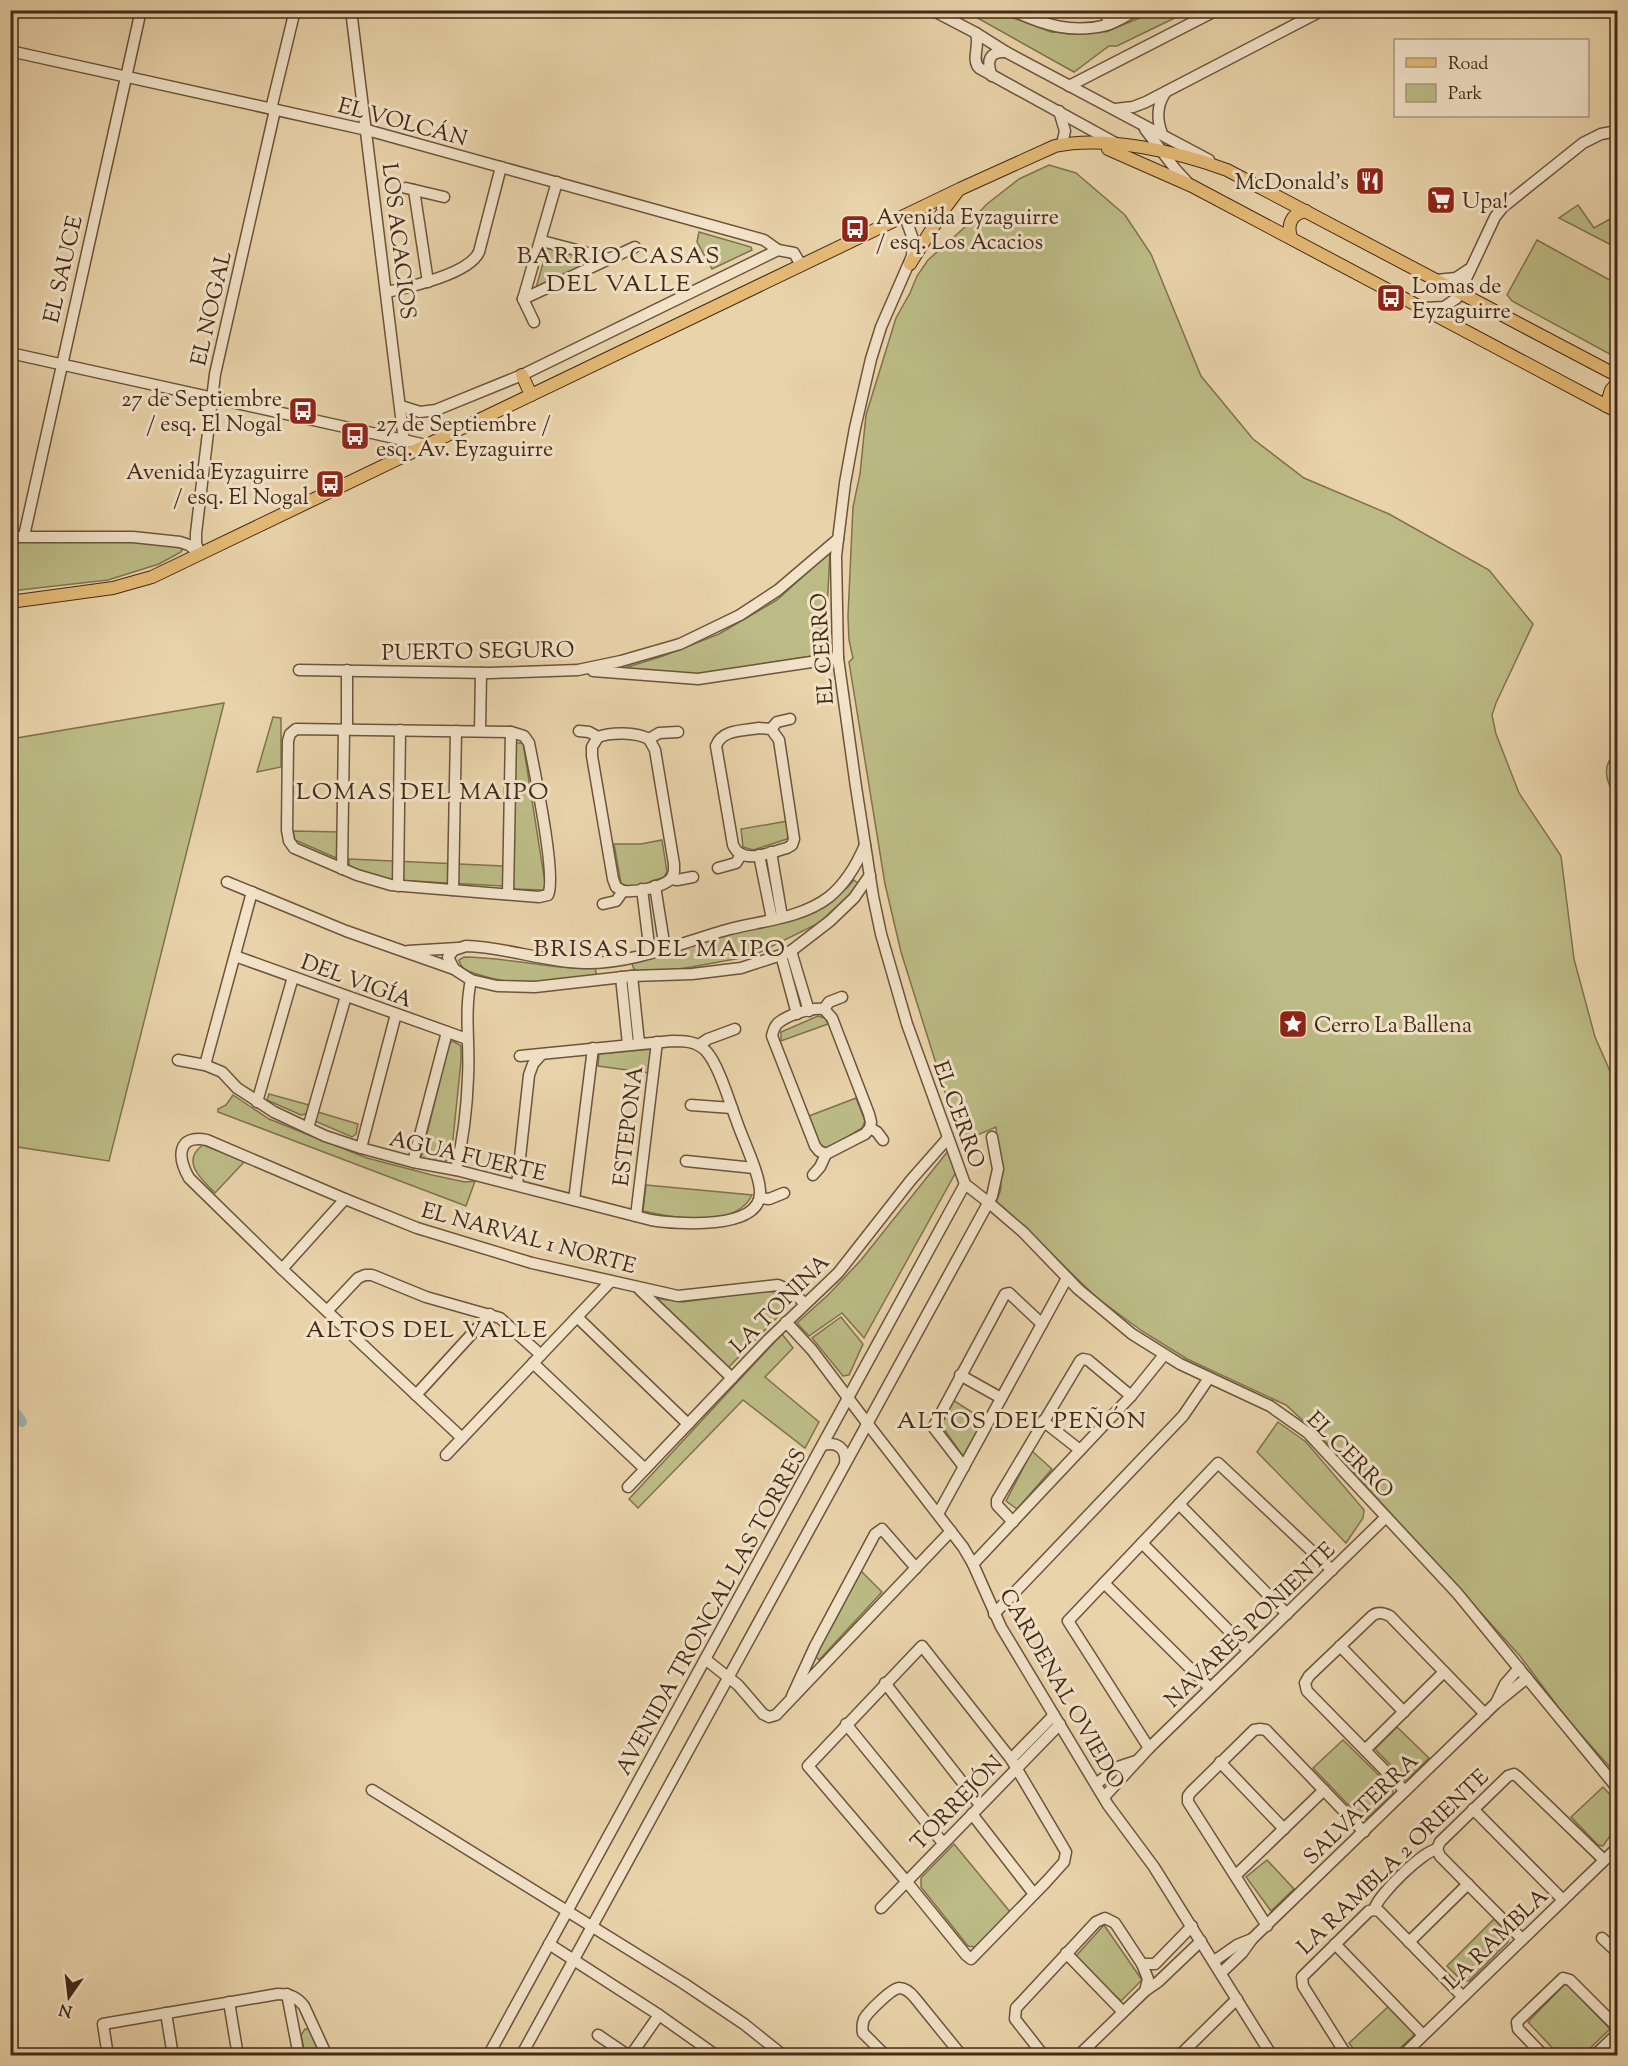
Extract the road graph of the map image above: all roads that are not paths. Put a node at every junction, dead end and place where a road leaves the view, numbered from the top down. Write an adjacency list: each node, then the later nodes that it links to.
1 (141, 10): 14 (street, EL SAUCE)
2 (295, 10): 18 (street, EL NOGAL)
3 (351, 10): 24 (street, LOS ACACIOS)
4 (932, 10): 11 (street)
5 (1012, 10): 10 (street)
6 (1105, 10): 10 (street)
7 (1137, 10): 10 (street)
8 (1216, 10): 16 (street)
9 (1323, 10): 17 (street)
10 (1109, 24)
11 (976, 33): 13 (street); 15 (street)
12 (10, 51): 14 (street, EL VOLCÁN)
13 (1006, 52): 15 (street); 16 (street)
14 (126, 76): 18 (street, EL VOLCÁN); 55 (street, EL SAUCE)
15 (992, 76): 20 (street)
16 (1070, 86): 19 (street)
17 (1165, 93): 19 (street); 26 (street)
18 (273, 109): 24 (street, EL VOLCÁN); 60 (street, EL NOGAL)
19 (1114, 109): 23 (street)
20 (1059, 111): 28 (street); 29 (street)
21 (1617, 111): 22 (street)
22 (1617, 118)
23 (1139, 122): 26 (street); 30 (street)
24 (367, 130): 31 (street, EL VOLCÁN); 49 (street, LOS ACACIOS)
25 (1617, 130): 46 (street)
26 (1162, 134): 32 (street)
27 (1087, 142): 28 (main road); 29 (main road); 34 (main road)
28 (1058, 145): 35 (main road)
29 (1120, 145): 30 (main road)
30 (1163, 151): 32 (main road); 34 (street)
31 (501, 167): 33 (street, EL VOLCÁN); 48 (street)
32 (1227, 170): 37 (main road)
33 (557, 182): 40 (street); 42 (street, EL VOLCÁN)
34 (1192, 186): 39 (main road)
35 (960, 189): 38 (main road); 44 (main road)
36 (444, 197): 48 (street)
37 (1306, 211): 39 (main road); 47 (main road)
38 (905, 216): 44 (street, EL CERRO); 45 (main road)
39 (1291, 238): 52 (main road)
40 (542, 241): 43 (street); 51 (street)
41 (635, 247): 43 (street)
42 (778, 250): 45 (street, EL VOLCÁN); 56 (street)
43 (611, 259): 51 (street)
44 (910, 264): 67 (street, EL CERRO)
45 (801, 265): 59 (main road)
46 (1471, 268): 47 (street); 50 (street)
47 (1436, 280): 50 (main road)
48 (428, 282): 49 (street)
49 (387, 292): 61 (street, LOS ACACIOS)
50 (1460, 293): 52 (street); 57 (main road)
51 (523, 299): 53 (street)
52 (1422, 308): 62 (main road)
53 (534, 322)
54 (10, 353): 55 (street)
55 (61, 364): 60 (street); 65 (street, EL SAUCE)
56 (522, 375): 59 (main road); 61 (street)
57 (1617, 376)
58 (1617, 382): 62 (main road)
59 (531, 394): 64 (main road)
60 (212, 398): 63 (street); 68 (street, EL NOGAL)
61 (401, 406): 63 (street, LOS ACACIOS)
62 (1612, 409)
63 (404, 441): 64 (street)
64 (426, 445): 68 (main road)
65 (24, 536): 66 (street); 68 (street)
66 (10, 537)
67 (838, 539): 70 (street, EL CERRO); 73 (street, PUERTO SEGURO)
68 (200, 553): 69 (main road)
69 (10, 602)
70 (838, 658): 73 (street); 86 (street, EL CERRO)
71 (299, 670): 72 (street, PUERTO SEGURO)
72 (347, 670): 74 (street, PUERTO SEGURO); 76 (street)
73 (578, 670): 74 (street, PUERTO SEGURO)
74 (481, 673): 80 (street)
75 (790, 719): 77 (street)
76 (345, 729): 78 (street); 90 (street); 90 (street)
77 (769, 729): 87 (street); 88 (street)
78 (400, 730): 79 (street); 95 (street)
79 (456, 731): 80 (street); 98 (street)
80 (480, 731): 82 (street)
81 (579, 731): 84 (street)
82 (511, 732): 101 (street); 101 (street)
83 (678, 732): 85 (street)
84 (598, 737): 85 (street); 99 (street)
85 (649, 739): 93 (street)
86 (865, 845): 91 (street, EL CERRO); 105 (street)
87 (765, 854): 88 (street); 105 (street)
88 (741, 855): 89 (street)
89 (718, 868)
90 (342, 869): 95 (street)
91 (870, 875): 102 (street, EL CERRO); 103 (street)
92 (693, 877): 93 (street)
93 (671, 879): 96 (street)
94 (227, 882): 100 (street)
95 (398, 886): 98 (street)
96 (655, 886): 97 (street); 107 (street)
97 (642, 889): 99 (street); 109 (street)
98 (453, 890): 101 (street)
99 (623, 891): 104 (street)
100 (252, 892): 108 (street); 111 (street)
101 (508, 894)
102 (873, 896): 103 (street); 139 (street, EL CERRO)
103 (854, 898): 110 (street)
104 (603, 904)
105 (777, 918): 107 (street)
106 (460, 947): 108 (street); 109 (street); 112 (street)
107 (665, 949): 109 (street)
108 (401, 951): 112 (street)
109 (650, 953)
110 (786, 953): 113 (street); 119 (street); 121 (street)
111 (235, 956): 114 (street, DEL VIGÍA); 132 (street)
112 (454, 969): 115 (street)
113 (626, 976): 115 (street); 126 (street)
114 (293, 977): 116 (street, DEL VIGÍA); 133 (street)
115 (471, 980): 124 (street)
116 (346, 996): 120 (street, DEL VIGÍA); 136 (street)
117 (842, 997): 118 (street)
118 (824, 1009): 119 (street); 137 (street)
119 (809, 1011): 121 (street)
120 (396, 1014): 123 (street, DEL VIGÍA); 141 (street)
121 (797, 1014): 142 (street)
122 (735, 1029): 127 (street)
123 (447, 1032): 124 (street, DEL VIGÍA); 144 (street)
124 (467, 1039): 146 (street)
125 (657, 1042): 126 (street); 127 (street); 155 (street, ESTEPONA)
126 (633, 1044): 128 (street)
127 (699, 1045): 135 (street)
128 (593, 1048): 129 (street); 153 (street)
129 (541, 1055): 130 (street); 149 (street)
130 (520, 1056)
131 (178, 1060): 132 (street, AGUA FUERTE)
132 (205, 1065): 133 (street, AGUA FUERTE)
133 (257, 1102): 136 (street, AGUA FUERTE)
134 (691, 1105): 135 (street)
135 (732, 1108): 145 (street)
136 (308, 1128): 141 (street, AGUA FUERTE)
137 (870, 1128): 140 (street); 142 (street)
138 (992, 1137): 154 (street, AVENIDA TRONCAL LAS TORRES)
139 (948, 1138): 148 (street, EL CERRO); 160 (street, LA TONINA)
140 (883, 1140)
141 (361, 1148): 144 (street, AGUA FUERTE)
142 (826, 1154): 147 (street)
143 (686, 1161): 145 (street)
144 (412, 1162): 146 (street, AGUA FUERTE)
145 (754, 1168): 151 (street)
146 (456, 1170): 149 (street, AGUA FUERTE)
147 (813, 1175)
148 (965, 1184): 154 (street, EL CERRO); 174 (street, AVENIDA TRONCAL LAS TORRES)
149 (516, 1185): 153 (street, AGUA FUERTE)
150 (784, 1193): 151 (street)
151 (760, 1198): 155 (street, AGUA FUERTE)
152 (345, 1199): 156 (street); 156 (street, EL NARVAL 1 NORTE); 158 (street, EL NARVAL 1 NORTE)
153 (574, 1200): 155 (street, AGUA FUERTE)
154 (988, 1202): 157 (street, EL CERRO); 177 (street, AVENIDA TRONCAL LAS TORRES)
155 (636, 1216)
156 (282, 1269): 161 (street)
157 (1067, 1278): 165 (street); 167 (street, EL CERRO)
158 (611, 1281): 159 (street, EL NARVAL 1 NORTE); 163 (street)
159 (637, 1287): 160 (street, EL NARVAL 1 NORTE); 170 (street)
160 (805, 1304): 164 (street, LA TONINA)
161 (327, 1311): 162 (street); 172 (street)
162 (490, 1314): 166 (street); 172 (street)
163 (577, 1317): 166 (street); 178 (street)
164 (786, 1322): 170 (street, LA TONINA); 174 (street, CARDENAL OVIEDO)
165 (1042, 1324): 169 (street); 175 (street)
166 (541, 1355): 168 (street)
167 (1164, 1355): 171 (street, EL CERRO); 173 (street)
168 (533, 1364): 179 (street); 185 (street)
169 (960, 1375): 175 (street); 184 (street)
170 (732, 1378): 178 (street, LA TONINA)
171 (1209, 1378): 189 (street, EL CERRO); 197 (street)
172 (416, 1395): 179 (street)
173 (1131, 1396): 176 (street); 181 (street)
174 (849, 1398): 177 (street, CARDENAL OVIEDO); 180 (street, AVENIDA TRONCAL LAS TORRES)
175 (1001, 1398): 184 (street)
176 (1044, 1420): 181 (street); 190 (street)
177 (867, 1423): 183 (street, AVENIDA TRONCAL LAS TORRES); 188 (street, CARDENAL OVIEDO)
178 (688, 1424): 185 (street, LA TONINA)
179 (462, 1438): 182 (street)
180 (823, 1445): 183 (street); 201 (street, AVENIDA TRONCAL LAS TORRES)
181 (1080, 1450): 190 (street)
182 (446, 1455)
183 (845, 1463): 204 (street, AVENIDA TRONCAL LAS TORRES)
184 (964, 1467): 188 (street)
185 (645, 1469): 186 (street, LA TONINA)
186 (628, 1487)
187 (1179, 1504): 192 (street); 195 (street); 198 (street)
188 (938, 1514): 191 (street, CARDENAL OVIEDO)
189 (1386, 1517): 195 (street, NAVARES PONIENTE); 202 (street, EL CERRO)
190 (1013, 1522): 193 (street)
191 (951, 1531): 193 (street, CARDENAL OVIEDO); 194 (street)
192 (1142, 1543): 196 (street); 200 (street)
193 (973, 1564): 197 (street, CARDENAL OVIEDO)
194 (916, 1568): 208 (street); 208 (street)
195 (1332, 1570): 198 (street, NAVARES PONIENTE)
196 (1104, 1583): 207 (street); 214 (street)
197 (994, 1614): 212 (street, CARDENAL OVIEDO)
198 (1287, 1614): 200 (street, NAVARES PONIENTE)
199 (1340, 1646): 203 (street); 210 (street); 215 (street)
200 (1249, 1651): 207 (street, NAVARES PONIENTE)
201 (705, 1659): 204 (street); 240 (street, AVENIDA TRONCAL LAS TORRES)
202 (1519, 1668): 205 (street, EL CERRO); 209 (street, SALVATERRA)
203 (1444, 1672): 210 (street); 211 (street)
204 (728, 1675): 208 (street); 242 (street, AVENIDA TRONCAL LAS TORRES)
205 (1527, 1678): 209 (street, SALVATERRA); 220 (street, EL CERRO)
206 (885, 1683): 213 (street); 218 (street); 225 (street)
207 (1210, 1688): 214 (street, NAVARES PONIENTE)
208 (791, 1701)
209 (1495, 1704): 211 (street, SALVATERRA)
210 (1404, 1712): 215 (street)
211 (1485, 1714): 223 (street, SALVATERRA)
212 (1057, 1719): 218 (street, TORREJÓN); 219 (street, CARDENAL OVIEDO)
213 (846, 1724): 230 (street); 235 (street)
214 (1149, 1748): 216 (street, NAVARES PONIENTE)
215 (1365, 1750): 223 (street)
216 (1139, 1759): 219 (street, NAVARES PONIENTE); 224 (street, NAVARES PONIENTE)
217 (1220, 1762): 222 (street); 228 (street); 234 (street)
218 (1014, 1764): 225 (street, TORREJÓN); 237 (street)
219 (1096, 1784): 224 (street, CARDENAL OVIEDO)
220 (1617, 1789)
221 (372, 1790): 240 (street)
222 (1324, 1790): 228 (street); 229 (street)
223 (1406, 1791): 229 (street, SALVATERRA)
224 (1104, 1797): 243 (street, CARDENAL OVIEDO)
225 (980, 1805): 227 (street, TORREJÓN)
226 (1473, 1809): 232 (street, LA RAMBLA 2 ORIENTE); 233 (street, LA RAMBLA 2 ORIENTE); 238 (street)
227 (972, 1814): 230 (street, TORREJÓN); 237 (street)
228 (1284, 1828): 234 (street)
229 (1364, 1832): 244 (street, SALVATERRA)
230 (943, 1843): 235 (street, TORREJÓN)
231 (1617, 1845): 233 (street, LA RAMBLA)
232 (1437, 1849): 236 (street); 241 (street, LA RAMBLA 2 ORIENTE)
233 (1604, 1860): 238 (street, LA RAMBLA)
234 (1236, 1875): 244 (street)
235 (906, 1881): 237 (street); 239 (street, TORREJÓN)
236 (1468, 1884): 247 (street); 249 (street)
237 (1035, 1894)
238 (1563, 1900): 247 (street, LA RAMBLA)
239 (881, 1908)
240 (567, 1910): 242 (street); 250 (street, AVENIDA TRONCAL LAS TORRES)
241 (1374, 1910): 249 (street); 251 (street, LA RAMBLA 2 ORIENTE)
242 (592, 1925): 254 (street, AVENIDA TRONCAL LAS TORRES); 279 (street)
243 (1192, 1926): 248 (street, CARDENAL OVIEDO); 256 (street)
244 (1267, 1926): 245 (street, SALVATERRA)
245 (1252, 1938): 255 (street, SALVATERRA); 257 (street, SALVATERRA)
246 (1602, 1938): 253 (street)
247 (1522, 1939): 260 (street, LA RAMBLA)
248 (1201, 1941): 255 (street, CARDENAL OVIEDO); 258 (street)
249 (1409, 1941): 260 (street)
250 (549, 1944): 254 (street); 277 (street, AVENIDA TRONCAL LAS TORRES)
251 (1335, 1944): 269 (street); 286 (street, LA RAMBLA 2 ORIENTE)
252 (1066, 1953): 256 (street); 263 (street); 282 (street)
253 (1617, 1953)
254 (573, 1959): 265 (street); 278 (street, AVENIDA TRONCAL LAS TORRES)
255 (1214, 1961): 257 (street, CARDENAL OVIEDO)
256 (1142, 1964): 258 (street)
257 (1221, 1973): 261 (street, CARDENAL OVIEDO)
258 (1145, 1991): 263 (street)
259 (287, 1994): 262 (street); 266 (street); 270 (street)
260 (1463, 1997): 269 (street, LA RAMBLA)
261 (1237, 2000): 284 (street); 285 (street, CARDENAL OVIEDO)
262 (229, 2002): 264 (street); 274 (street)
263 (1123, 2012): 283 (street)
264 (165, 2013): 272 (street); 273 (street)
265 (659, 2015): 268 (street); 271 (street)
266 (315, 2029): 270 (street); 276 (street)
267 (1617, 2030): 288 (street); 289 (street)
268 (598, 2035)
269 (1423, 2035): 287 (street, LA RAMBLA)
270 (296, 2038): 275 (street)
271 (714, 2054)
272 (108, 2055)
273 (173, 2055)
274 (238, 2055)
275 (299, 2055)
276 (327, 2055)
277 (488, 2055)
278 (520, 2055)
279 (784, 2055)
280 (886, 2055): 281 (street)
281 (962, 2055)
282 (1044, 2055)
283 (1078, 2055)
284 (1179, 2055)
285 (1272, 2055)
286 (1347, 2055)
287 (1402, 2055)
288 (1544, 2055)
289 (1594, 2055)

